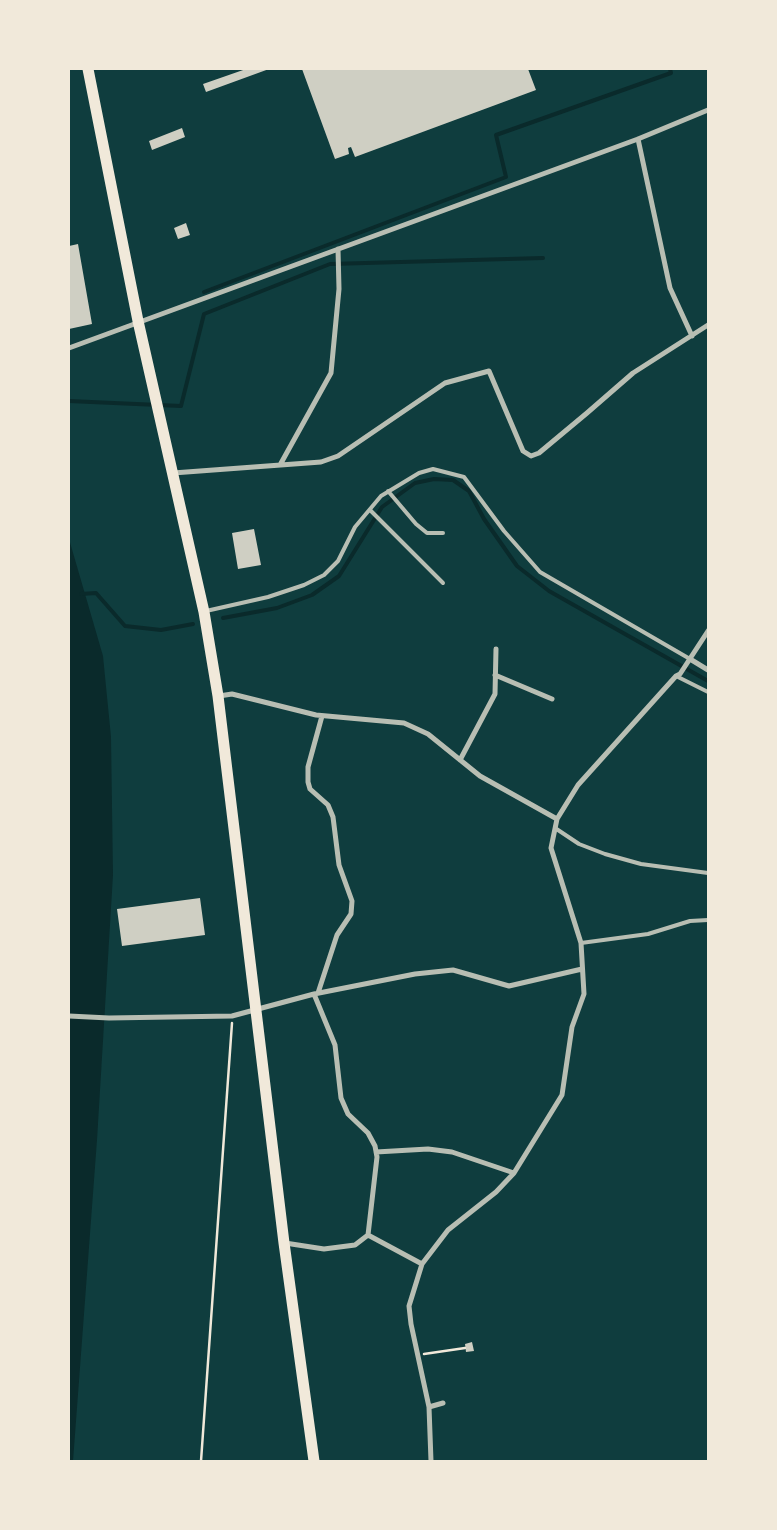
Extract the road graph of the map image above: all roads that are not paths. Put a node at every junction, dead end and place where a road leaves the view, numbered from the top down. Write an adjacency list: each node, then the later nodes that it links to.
1 (88, 69): 5 (highway)
2 (708, 110): 3 (street)
3 (638, 139): 4 (street); 7 (street)
4 (338, 249): 5 (street); 9 (street)
5 (138, 321): 8 (street); 10 (highway)
6 (708, 325): 7 (street)
7 (692, 336): 9 (street)
8 (69, 348)
9 (280, 465): 10 (street)
10 (173, 473): 15 (highway)
11 (388, 491): 12 (lane); 13 (lane); 18 (lane)
12 (370, 510): 14 (lane); 15 (lane)
13 (443, 533)
14 (443, 583)
15 (204, 612): 23 (highway)
16 (708, 632): 18 (street)
17 (496, 649): 20 (street)
18 (689, 660): 19 (street); 21 (street)
19 (708, 670)
20 (495, 675): 24 (street); 26 (street)
21 (678, 675): 22 (lane); 27 (street)
22 (708, 692)
23 (218, 696): 25 (street); 34 (highway)
24 (552, 699)
25 (322, 716): 26 (street); 33 (street)
26 (460, 760): 27 (street)
27 (557, 819): 28 (street)
28 (555, 828): 29 (lane); 31 (street)
29 (708, 873)
30 (708, 920): 31 (lane)
31 (581, 944): 32 (street)
32 (582, 969): 33 (street); 37 (street)
33 (316, 994): 34 (street); 36 (street)
34 (256, 1011): 35 (street); 39 (highway)
35 (69, 1016)
36 (376, 1152): 37 (street); 38 (street)
37 (514, 1173): 40 (street)
38 (368, 1235): 39 (street); 40 (street)
39 (284, 1243): 43 (highway)
40 (422, 1264): 42 (street)
41 (443, 1403): 42 (street)
42 (429, 1407): 44 (street)
43 (314, 1461)
44 (431, 1461)

